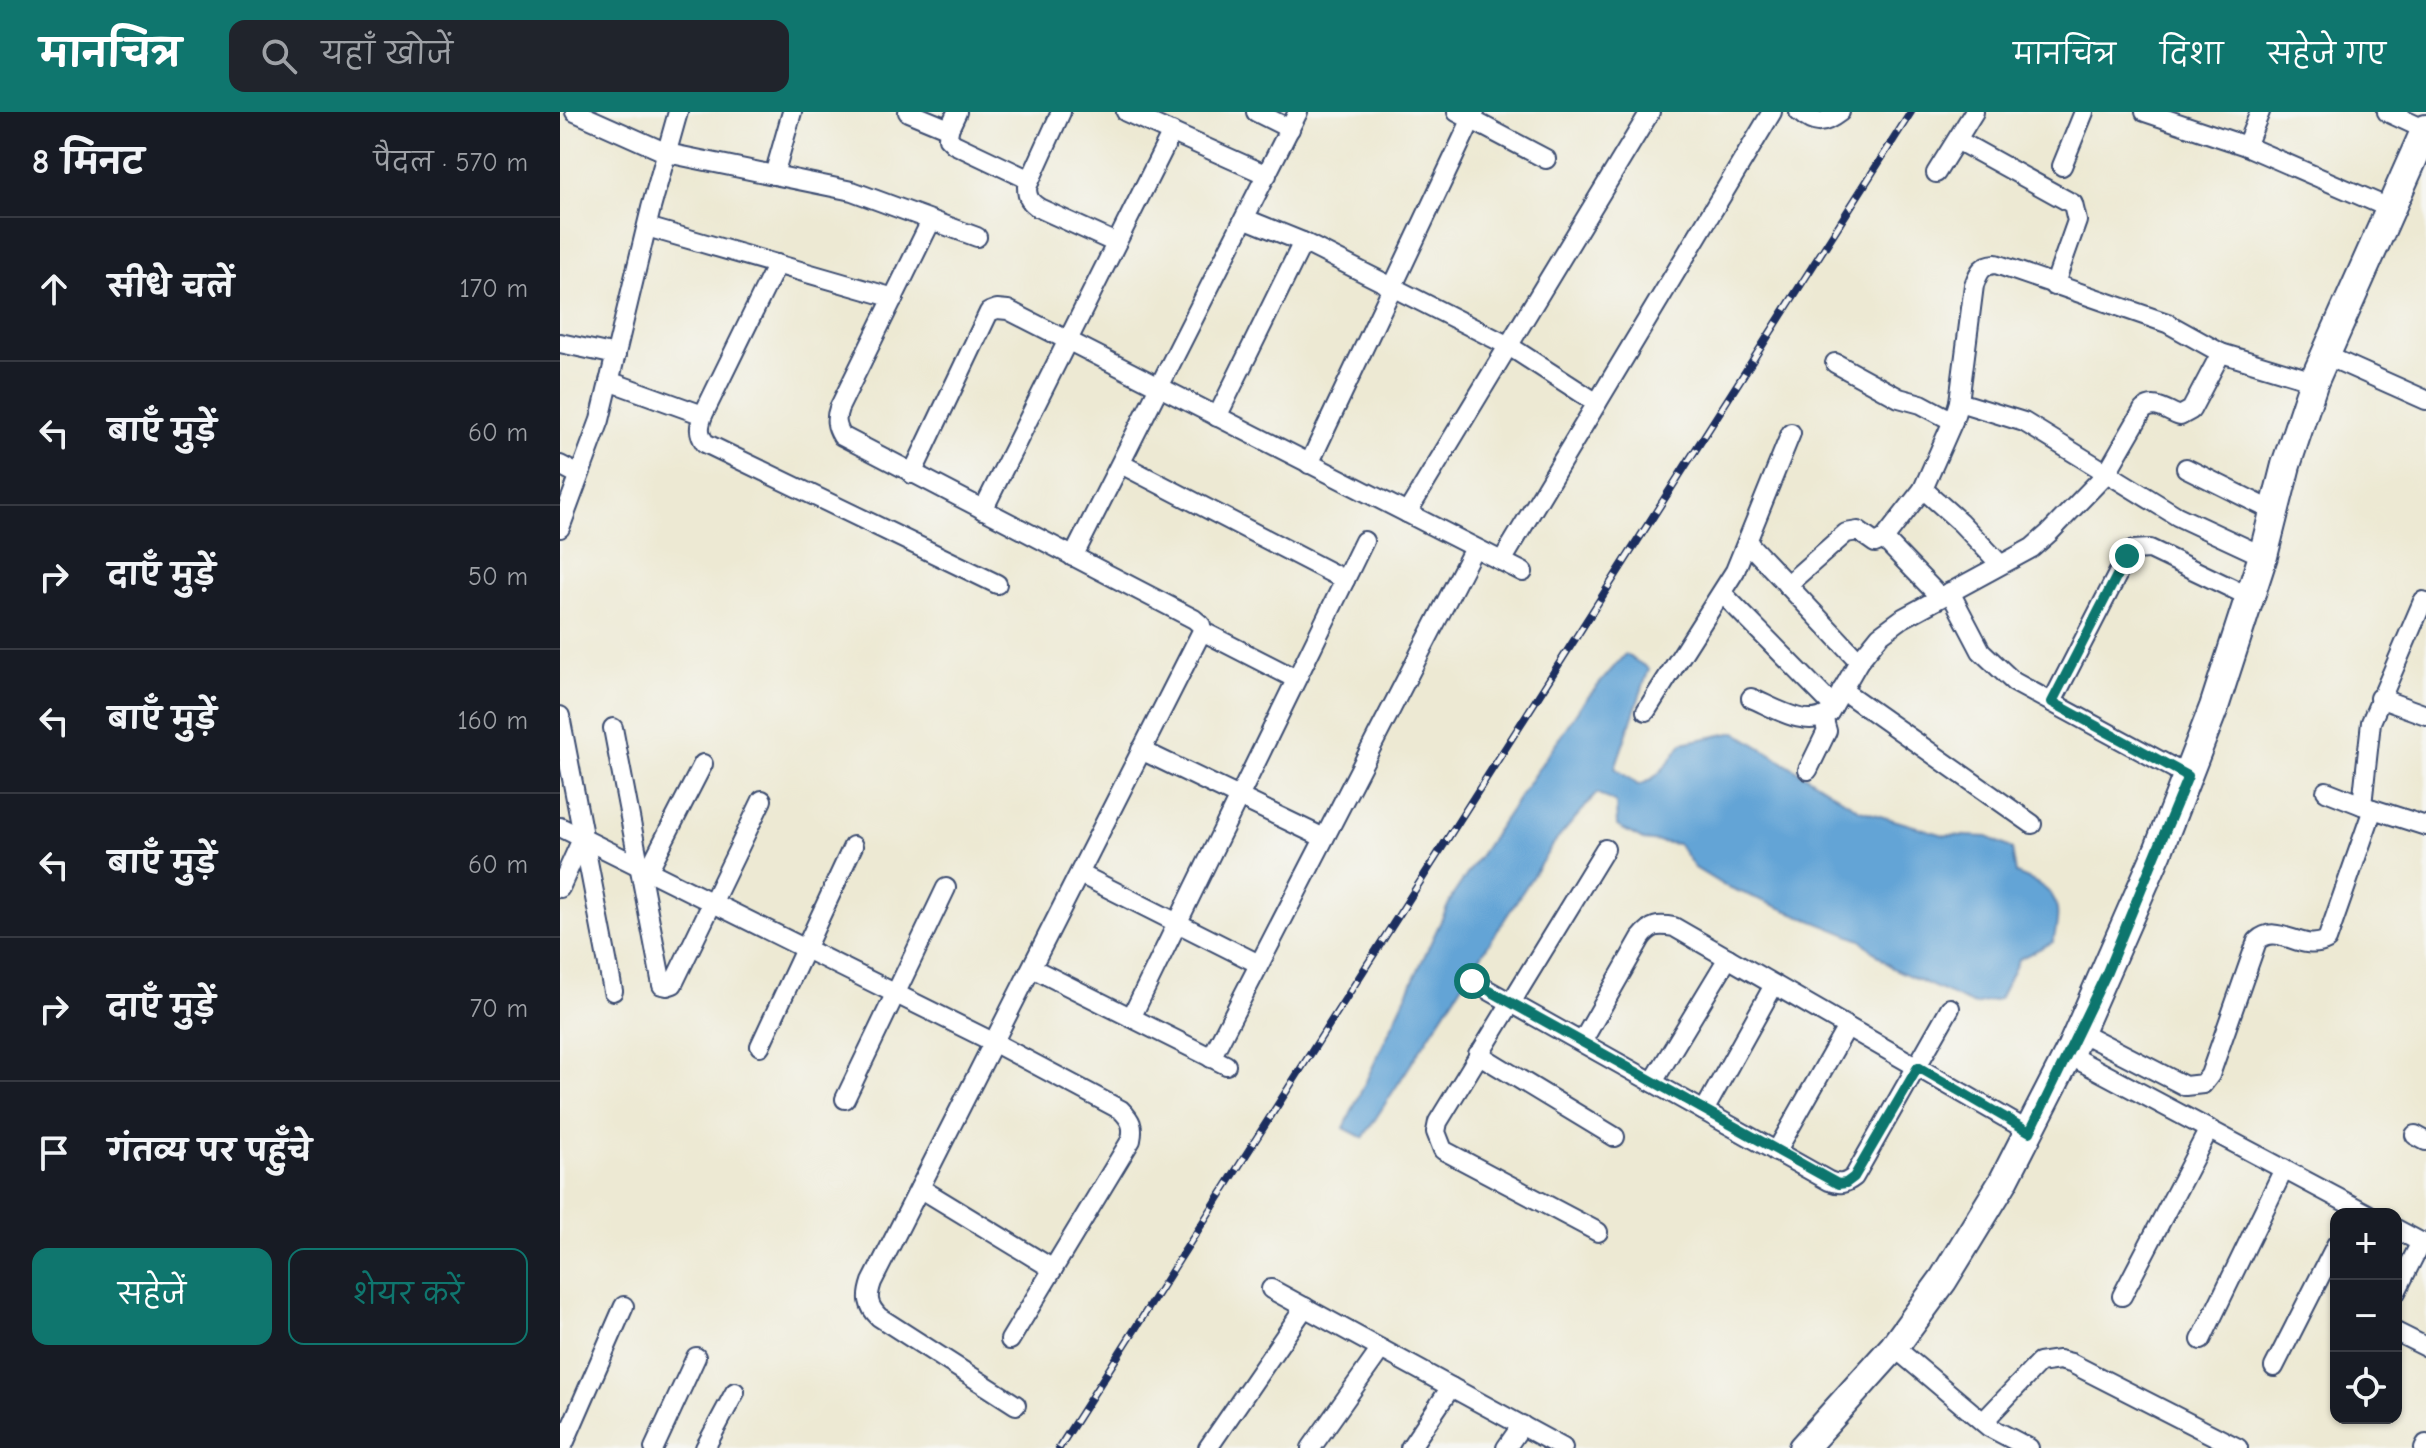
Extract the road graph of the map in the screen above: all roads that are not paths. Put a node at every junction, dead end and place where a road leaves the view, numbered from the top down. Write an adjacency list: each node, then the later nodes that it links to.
1 (575, 112): 26 (street)
2 (678, 112): 26 (street)
3 (792, 112): 30 (street)
4 (908, 112): 21 (street)
5 (957, 112): 21 (street)
6 (1061, 112): 32 (street)
7 (1126, 112): 23 (street)
8 (1256, 112): 19 (street)
9 (1650, 112): 46 (street)
10 (1772, 112): 55 (street)
11 (1799, 112): 12 (street)
12 (1840, 112)
13 (1974, 112): 24 (street)
14 (2084, 112): 28 (street)
15 (2145, 112): 20 (street)
16 (2260, 112): 25 (street)
17 (2387, 112): 22 (street)
18 (1468, 115): 27 (street); 42 (street)
19 (1294, 120): 31 (street)
20 (2192, 120): 25 (street)
21 (949, 129): 32 (street)
22 (2426, 130): 33 (main road)
23 (1172, 132): 31 (street); 39 (street)
24 (1957, 140): 29 (street); 41 (street)
25 (2246, 146): 33 (street)
26 (667, 153): 30 (street); 36 (street)
27 (1546, 159)
28 (2062, 166)
29 (1936, 173)
30 (774, 175): 35 (street)
31 (1267, 175): 34 (street)
32 (1030, 180): 39 (street)
33 (2389, 208): 50 (main road)
34 (1246, 219): 38 (street); 52 (street)
35 (931, 221): 37 (street); 43 (street)
36 (647, 227): 40 (street); 48 (street)
37 (977, 237)
38 (1303, 242): 42 (street); 57 (street)
39 (1116, 243): 44 (street)
40 (777, 264): 43 (street); 56 (street)
41 (2054, 286): 47 (street); 54 (street)
42 (1392, 287): 46 (street); 61 (street)
43 (894, 298): 64 (street)
44 (1067, 340): 52 (street); 64 (street); 68 (street)
45 (560, 343): 48 (street)
46 (1509, 346): 55 (street); 70 (street)
47 (2221, 353): 50 (street); 65 (street)
48 (616, 355): 51 (street)
49 (1835, 363): 58 (street)
50 (2320, 368): 53 (street); 69 (main road)
51 (609, 381): 56 (street); 66 (street)
52 (1160, 388): 57 (street); 60 (street)
53 (2426, 400)
54 (1959, 402): 58 (street); 65 (street)
55 (1597, 403): 78 (street)
56 (703, 415): 82 (street)
57 (1217, 417): 61 (street)
58 (1953, 421): 67 (street)
59 (1791, 433): 74 (street)
60 (1121, 464): 77 (street); 81 (street)
61 (1309, 464): 70 (street)
62 (560, 465): 66 (street)
63 (2186, 468): 69 (street)
64 (912, 474): 68 (street)
65 (2106, 474): 76 (street); 79 (street)
66 (579, 475): 71 (street)
67 (1923, 489): 72 (street); 79 (street)
68 (983, 510): 77 (street)
69 (2275, 512): 76 (main road)
70 (1407, 513): 75 (street)
71 (560, 528)
72 (1884, 539): 83 (street); 85 (street)
73 (1364, 541): 81 (street)
74 (1747, 542): 83 (street); 84 (street)
75 (1474, 548): 78 (street); 110 (street)
76 (2263, 556): 86 (main road)
77 (1073, 557): 88 (street)
78 (1502, 561): 80 (street)
79 (2000, 564): 85 (street)
80 (1523, 572)
81 (1345, 580): 90 (street)
82 (997, 584)
83 (1787, 585): 89 (street)
84 (1722, 593): 94 (street); 95 (street)
85 (1945, 595): 89 (street); 93 (street)
86 (2250, 597): 93 (street); 102 (main road)
87 (2425, 599): 92 (street)
88 (1202, 631): 90 (street); 99 (street)
89 (1859, 661): 94 (street)
90 (1296, 679): 104 (street)
91 (1751, 698): 94 (street)
92 (2379, 698): 96 (street); 106 (street)
93 (2052, 702): 102 (street)
94 (1833, 704): 101 (street); 107 (street)
95 (1646, 711)
96 (2426, 715)
97 (560, 716): 111 (street)
98 (613, 728): 114 (street)
99 (1141, 750): 104 (street); 115 (street)
100 (703, 764): 114 (street)
101 (1808, 770)
102 (2188, 776): 134 (main road)
103 (2326, 791): 106 (street)
104 (1239, 797): 110 (street); 119 (street)
105 (762, 800): 118 (street)
106 (2367, 807): 108 (street); 134 (street)
107 (2032, 824)
108 (2426, 826)
109 (560, 827): 111 (street)
110 (1324, 838): 122 (street)
111 (582, 839): 114 (street); 116 (street); 126 (street)
112 (853, 846): 120 (street)
113 (1605, 849): 128 (street)
114 (643, 869): 118 (street); 118 (street)
115 (1080, 874): 119 (street); 123 (street)
116 (560, 888)
117 (946, 888): 127 (street)
118 (713, 902): 120 (street)
119 (1177, 923): 122 (street); 130 (street)
120 (805, 948): 127 (street); 135 (street)
121 (1728, 958): 125 (street); 132 (street); 138 (street)
122 (1259, 964): 130 (street)
123 (1032, 968): 130 (street); 133 (street)
124 (1472, 981): 128 (street)
125 (1774, 985): 131 (street); 140 (street)
126 (613, 991)
127 (896, 993): 133 (street); 139 (street)
128 (1510, 1001): 132 (street); 136 (street)
129 (1950, 1008): 137 (street)
130 (1131, 1018)
131 (1847, 1027): 137 (street); 144 (street)
132 (1582, 1042): 138 (street)
133 (995, 1043): 146 (street); 152 (street)
134 (2074, 1043): 141 (street); 142 (main road)
135 (760, 1046)
136 (1478, 1054): 143 (street); 148 (street)
137 (1918, 1067): 142 (street); 144 (street)
138 (1653, 1082): 140 (street)
139 (845, 1099)
140 (1704, 1111): 144 (street)
141 (2209, 1129): 145 (street); 155 (street)
142 (2030, 1132): 161 (main road)
143 (1615, 1137)
144 (1776, 1152)
145 (2284, 1169): 147 (street); 160 (street)
146 (920, 1188): 152 (street); 168 (street)
147 (2351, 1208)
148 (1598, 1232)
149 (2402, 1232): 150 (street)
150 (2424, 1244): 153 (street)
151 (2330, 1257): 165 (street)
152 (1053, 1269): 159 (street)
153 (2402, 1282)
154 (1271, 1289): 157 (street)
155 (2122, 1296)
156 (624, 1306): 171 (street)
157 (1305, 1307): 163 (street); 174 (street)
158 (2402, 1335): 162 (street)
159 (1010, 1340)
160 (2201, 1340)
161 (1894, 1347): 169 (street); 179 (main road)
162 (2426, 1347)
163 (1381, 1349): 166 (street); 175 (street)
164 (696, 1357): 172 (street)
165 (2274, 1367)
166 (1451, 1387): 170 (street); 176 (street)
167 (735, 1392): 173 (street)
168 (1016, 1405)
169 (1983, 1422): 180 (street); 181 (street)
170 (1522, 1425): 177 (street); 178 (street)
171 (562, 1448)
172 (654, 1448)
173 (705, 1448)
174 (1208, 1448)
175 (1311, 1448)
176 (1410, 1448)
177 (1506, 1448)
178 (1563, 1448)
179 (1803, 1448)
180 (2029, 1448)
181 (2238, 1448)

